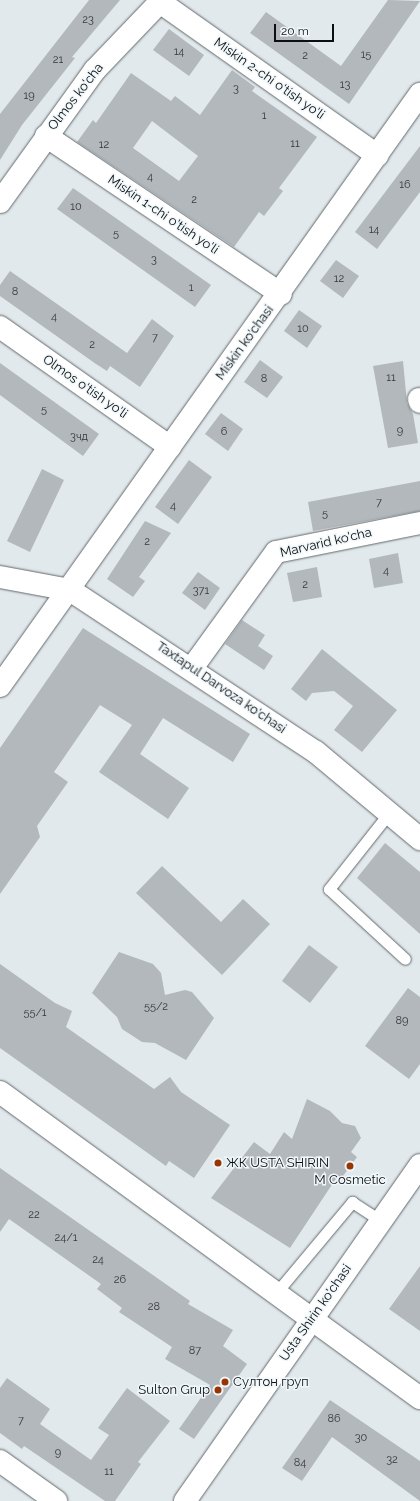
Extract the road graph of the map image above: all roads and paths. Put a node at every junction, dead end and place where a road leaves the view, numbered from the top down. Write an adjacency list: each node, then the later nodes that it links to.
1 (161, 1): 3 (street, Olmos ko'cha); 4 (street, Miskin 2-chi o'tish yo'li)
2 (420, 94): 4 (street, Miskin ko'chasi)
3 (46, 136): 5 (street, Olmos ko'cha); 6 (street, Miskin 1-chi o'tish yo'li)
4 (377, 155): 6 (street, Miskin ko'chasi)
5 (0, 202)
6 (281, 294): 8 (street, Miskin ko'chasi)
7 (0, 327): 8 (street, Olmos o'tish yo'li)
8 (170, 447): 11 (street, Miskin ko'chasi)
9 (420, 523): 12 (street, Marvarid ko'cha)
10 (0, 576): 11 (street, Taxtapul Darvoza ko'chasi)
11 (70, 590): 12 (street, Taxtapul Darvoza ko'chasi); 13 (street, Miskin ko'chasi)
12 (192, 668): 14 (street, Taxtapul Darvoza ko'chasi)
13 (0, 686)
14 (390, 813): 15 (street, Taxtapul Darvoza ko'chasi); 16 (lane)
15 (420, 839)
16 (405, 958)
17 (0, 1092): 20 (street)
18 (417, 1175): 19 (street, Usta Shirin ko'chasi)
19 (381, 1221): 20 (lane); 21 (street, Usta Shirin ko'chasi)
20 (276, 1293): 21 (street)
21 (312, 1320): 22 (street); 25 (street, Usta Shirin ko'chasi)
22 (420, 1398)
23 (0, 1460): 24 (street)
24 (56, 1501)
25 (185, 1501)

